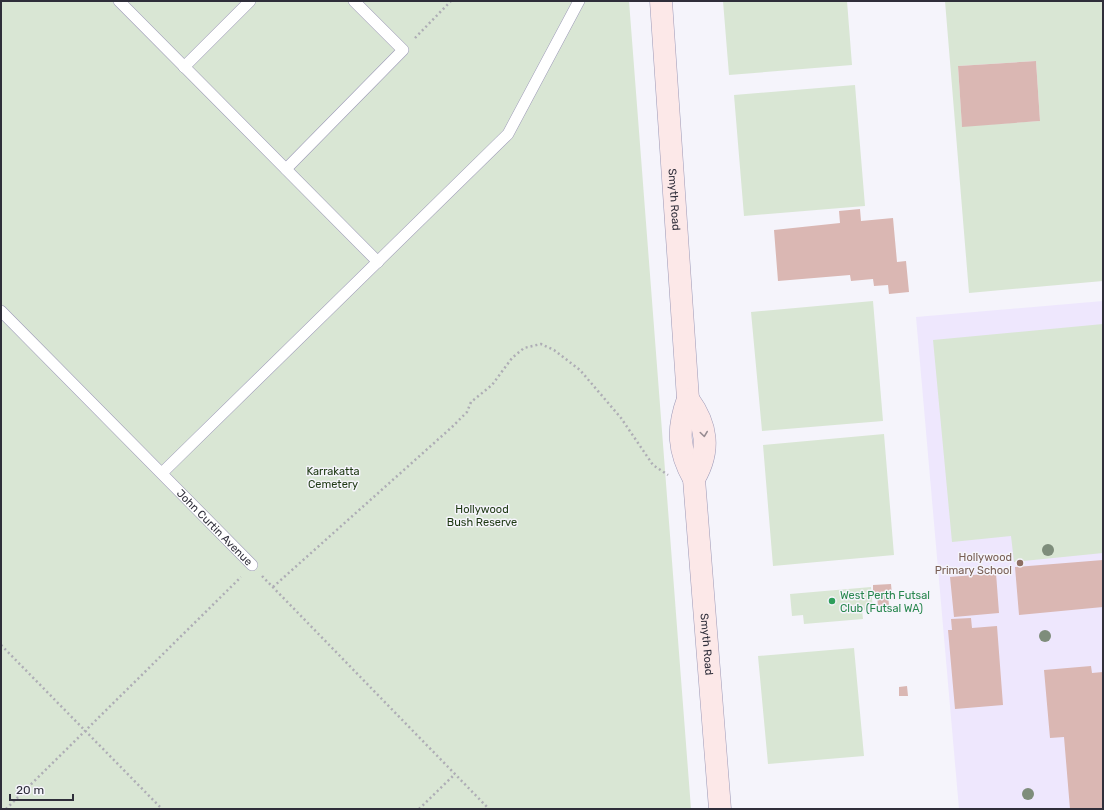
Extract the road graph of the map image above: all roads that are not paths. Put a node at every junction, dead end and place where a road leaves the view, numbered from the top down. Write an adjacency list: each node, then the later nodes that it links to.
1 (120, 1): 6 (lane)
2 (250, 1): 6 (lane)
3 (354, 1): 7 (lane)
4 (580, 1): 8 (lane)
5 (661, 1): 12 (main road, Smyth Road)
6 (184, 67): 7 (lane)
7 (286, 169): 8 (lane)
8 (378, 262): 10 (lane)
9 (1, 311): 10 (lane, John Curtin Avenue)
10 (162, 473): 11 (lane, John Curtin Avenue)
11 (252, 565)
12 (720, 809)

